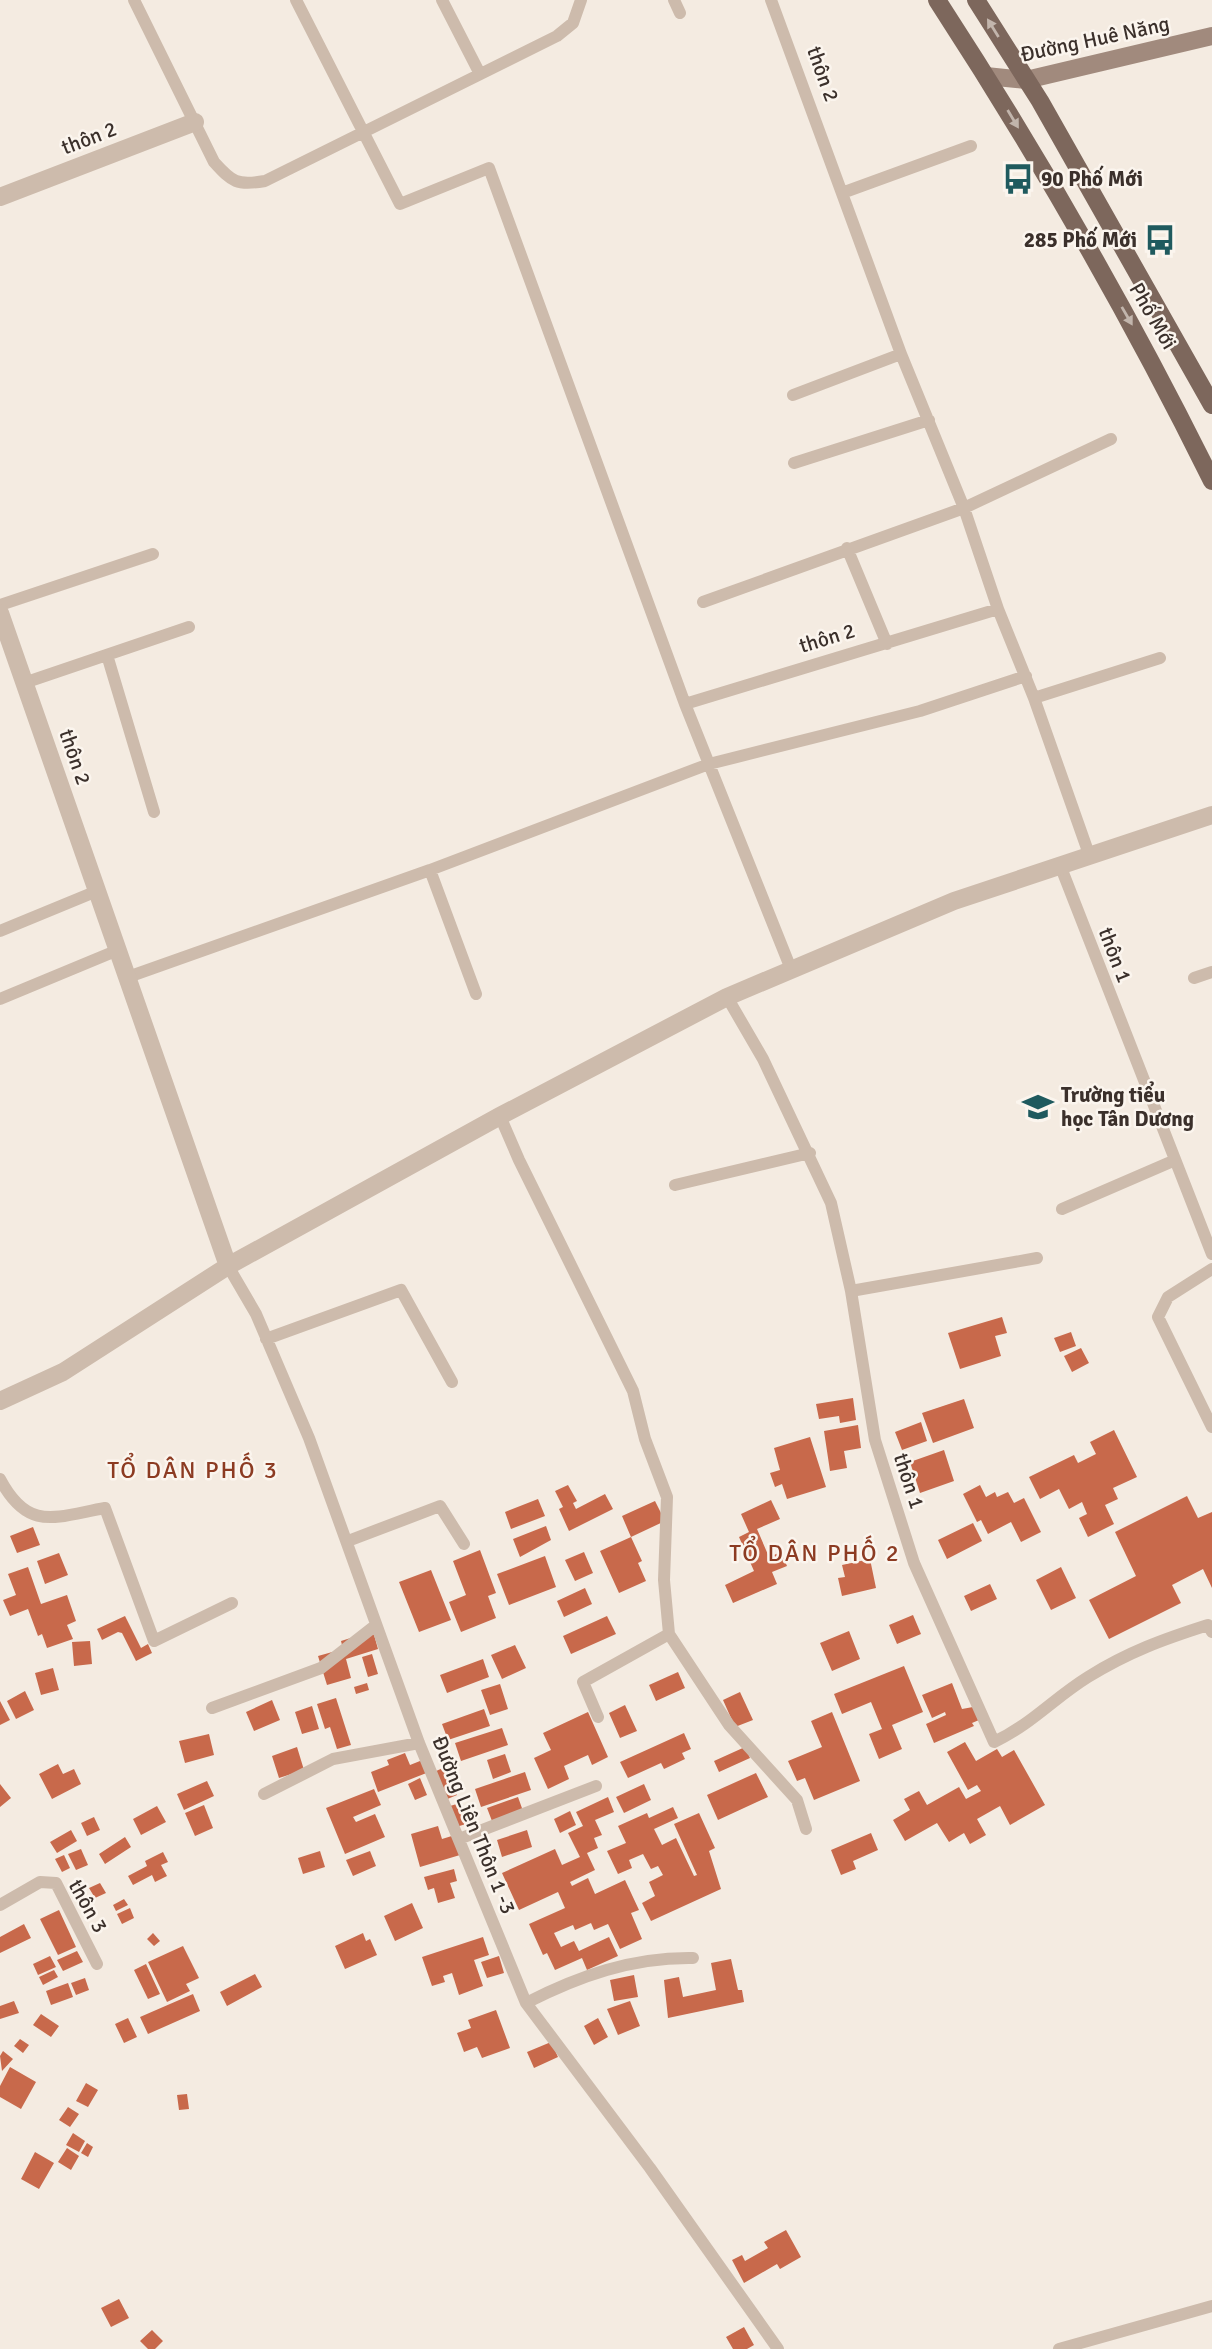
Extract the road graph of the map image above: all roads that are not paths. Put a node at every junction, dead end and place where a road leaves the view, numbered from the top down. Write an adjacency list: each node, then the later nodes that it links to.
1 (134, 0): 14 (lane)
2 (296, 0): 15 (lane)
3 (442, 0): 11 (lane)
4 (581, 0): 11 (lane)
5 (674, 0): 9 (lane)
6 (772, 0): 17 (lane, thôn 2)
7 (937, 0): 12 (main road, Phố Mới)
8 (976, 0): 13 (main road, Phố Mới, one-way to 8)
9 (680, 13)
10 (1212, 36): 13 (street, Đường Huê Năng)
11 (480, 74): 15 (lane)
12 (986, 76): 13 (street, Đường Huê Năng); 25 (main road, Phố Mới, one-way to 25)
13 (1026, 80): 21 (main road, Phố Mới)
14 (195, 122): 15 (lane); 18 (street, thôn 2)
15 (363, 132): 40 (lane)
16 (971, 146): 17 (lane)
17 (842, 193): 19 (lane, thôn 2)
18 (0, 197)
19 (901, 354): 20 (lane); 22 (lane, thôn 2)
20 (793, 396)
21 (1212, 405)
22 (929, 420): 24 (lane); 26 (lane, thôn 2)
23 (1111, 439): 26 (lane)
24 (794, 463)
25 (1212, 481)
26 (964, 508): 27 (lane); 31 (lane, thôn 2)
27 (847, 548): 29 (lane); 34 (lane)
28 (153, 554): 30 (lane)
29 (703, 602)
30 (0, 605)
31 (998, 609): 34 (lane, thôn 2); 37 (lane)
32 (0, 613): 38 (street, thôn 2)
33 (189, 627): 35 (lane)
34 (887, 644): 40 (lane, thôn 2)
35 (107, 655): 38 (lane); 42 (lane)
36 (1160, 658): 39 (lane)
37 (1026, 676): 39 (lane); 41 (lane)
38 (24, 683): 47 (street, thôn 2)
39 (1034, 698): 44 (lane)
40 (685, 704): 41 (lane)
41 (709, 764): 46 (lane); 50 (lane)
42 (153, 812)
43 (1212, 815): 44 (street)
44 (1090, 857): 45 (street)
45 (1060, 865): 50 (street); 59 (lane, thôn 1)
46 (430, 870): 52 (lane); 54 (lane)
47 (97, 891): 48 (lane); 49 (street, thôn 2)
48 (0, 931)
49 (118, 950): 52 (street, thôn 2); 56 (lane)
50 (791, 969): 55 (street)
51 (1212, 972): 53 (lane)
52 (128, 977): 64 (street, thôn 2)
53 (1194, 978)
54 (476, 994)
55 (727, 997): 57 (street); 58 (lane, thôn 1)
56 (0, 999)
57 (500, 1116): 64 (street); 77 (lane)
58 (810, 1153): 60 (lane); 66 (lane, thôn 1)
59 (1173, 1160): 61 (lane); 62 (lane, thôn 1)
60 (675, 1185)
61 (1062, 1209)
62 (1212, 1254)
63 (1037, 1258): 66 (lane)
64 (228, 1266): 67 (lane, Đường Liên Thôn 1 -3); 69 (street)
65 (1212, 1269): 70 (lane)
66 (851, 1291): 76 (lane, thôn 1)
67 (266, 1339): 68 (lane); 72 (lane, Đường Liên Thôn 1 -3)
68 (452, 1382)
69 (0, 1401)
70 (1212, 1427)
71 (0, 1479): 74 (lane)
72 (348, 1541): 73 (lane); 75 (lane, Đường Liên Thôn 1 -3)
73 (464, 1544)
74 (232, 1603)
75 (376, 1625): 78 (lane); 80 (lane, Đường Liên Thôn 1 -3)
76 (1211, 1626)
77 (668, 1634): 79 (lane); 83 (lane)
78 (212, 1708)
79 (598, 1717)
80 (419, 1743): 82 (lane); 84 (lane, Đường Liên Thôn 1 -3)
81 (596, 1786): 84 (lane)
82 (264, 1794)
83 (806, 1829)
84 (459, 1839): 88 (lane, Đường Liên Thôn 1 -3)
85 (0, 1905): 87 (lane, thôn 3)
86 (693, 1958): 88 (lane)
87 (97, 1964)
88 (526, 2003): 90 (lane, Đường Liên Thôn 1 -3)
89 (1212, 2306): 91 (lane)
90 (778, 2349)
91 (1059, 2349)

